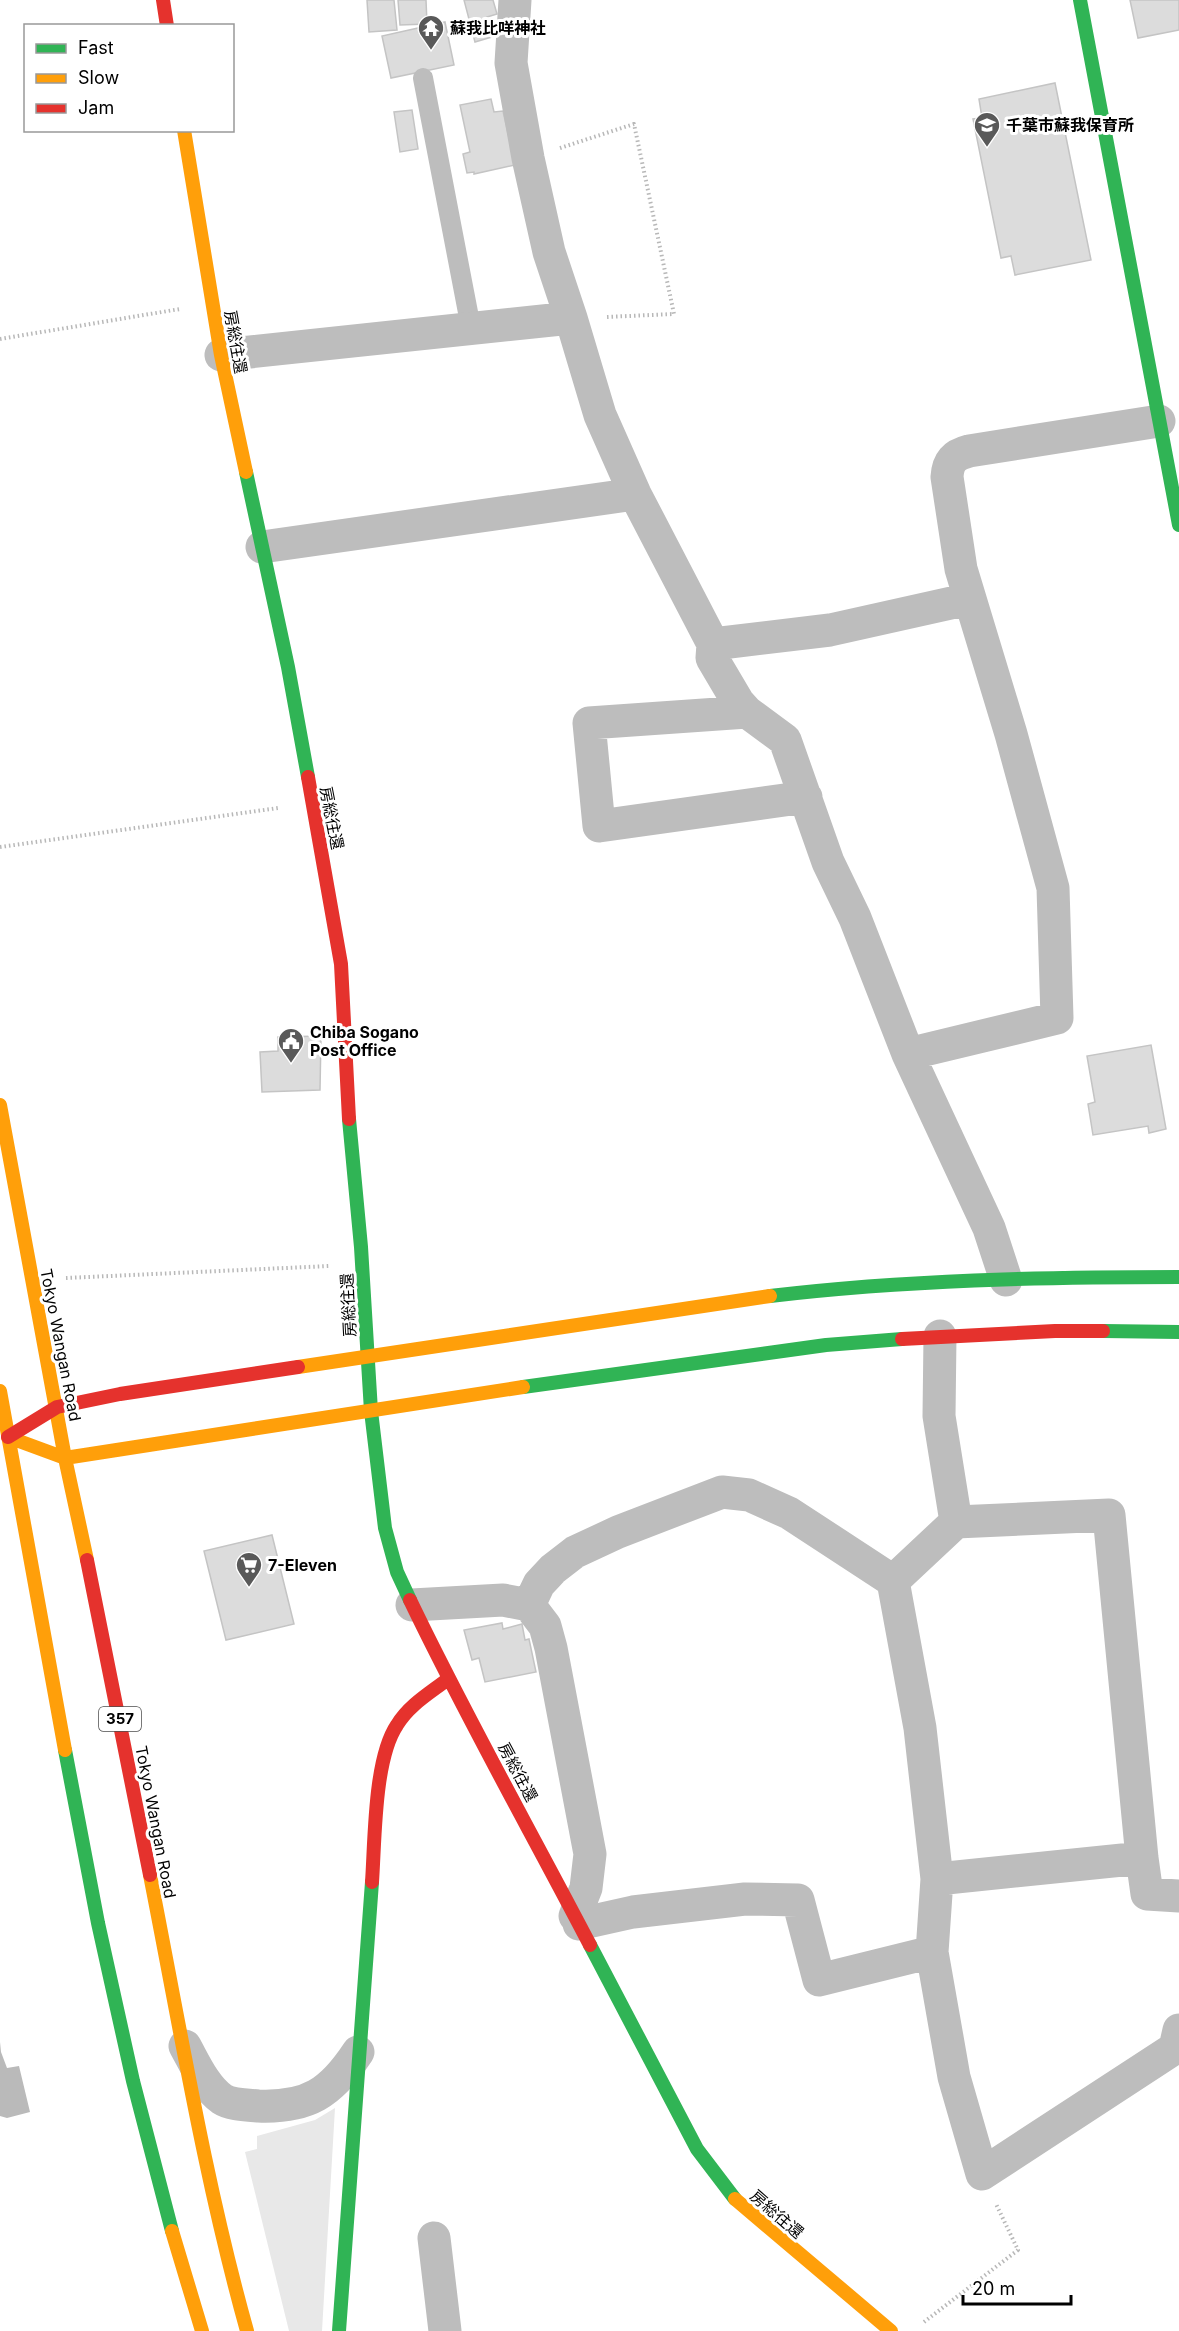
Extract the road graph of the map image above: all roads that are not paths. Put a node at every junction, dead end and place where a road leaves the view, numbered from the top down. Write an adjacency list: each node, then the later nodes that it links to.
1 (163, 0): 4 (main road)
2 (515, 0): 7 (street)
3 (1080, 0): 10 (main road)
4 (167, 24)
5 (423, 78): 8 (lane)
6 (184, 132): 9 (main road, 房総往還)
7 (572, 318): 8 (street); 11 (street)
8 (471, 328): 9 (street)
9 (220, 356): 13 (main road, 房総往還)
10 (1159, 421): 12 (main road); 14 (street)
11 (635, 494): 13 (street); 15 (street)
12 (1179, 525)
13 (262, 547): 24 (main road, 房総往還)
14 (969, 599): 15 (street); 18 (street)
15 (712, 644): 16 (street)
16 (747, 712): 17 (street); 17 (street)
17 (806, 797): 18 (street)
18 (908, 1054): 21 (street)
19 (0, 1104): 26 (main road, Tokyo Wangan Road / 357)
20 (1179, 1277): 21 (main road)
21 (1006, 1280): 24 (main road)
22 (1179, 1332): 23 (main road)
23 (940, 1336): 27 (main road); 30 (street)
24 (368, 1356): 26 (main road); 27 (main road, 房総往還)
25 (0, 1391): 28 (main road)
26 (57, 1407): 28 (main road); 29 (main road, Tokyo Wangan Road / 357)
27 (371, 1411): 29 (main road); 32 (main road, 房総往還)
28 (8, 1437): 29 (main road); 44 (main road)
29 (65, 1458): 41 (main road, Tokyo Wangan Road / 357)
30 (956, 1522): 31 (street); 35 (street)
31 (893, 1581): 33 (street); 36 (street)
32 (412, 1605): 33 (street); 34 (main road, 房総往還)
33 (528, 1605): 38 (street)
34 (448, 1679): 38 (main road, 房総往還); 42 (main road)
35 (1142, 1858): 36 (street); 37 (street)
36 (937, 1880): 39 (street)
37 (1178, 1903)
38 (577, 1920): 39 (street); 48 (main road, 房総往還)
39 (932, 1952): 40 (street)
40 (1179, 2030)
41 (184, 2045): 42 (street); 45 (main road, Tokyo Wangan Road / 357)
42 (358, 2052): 46 (main road)
43 (434, 2238): 47 (street)
44 (202, 2331)
45 (247, 2331)
46 (339, 2331)
47 (446, 2331)
48 (891, 2331)

